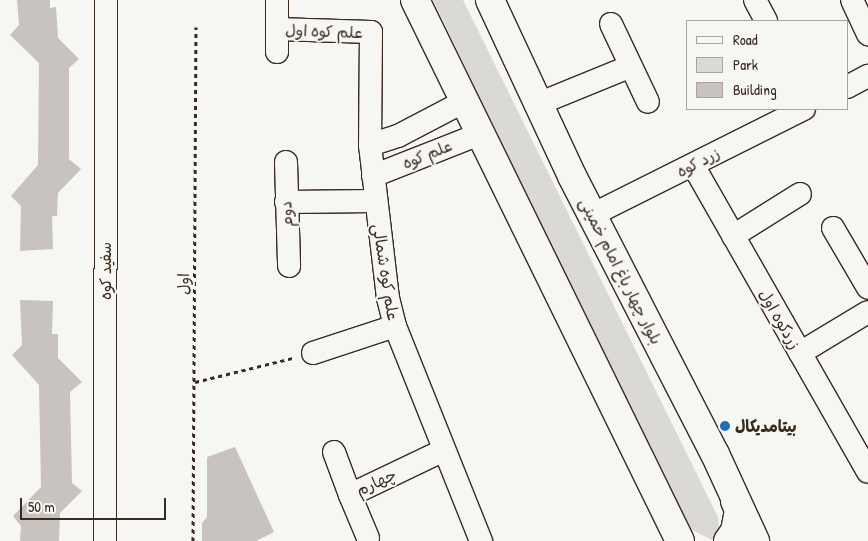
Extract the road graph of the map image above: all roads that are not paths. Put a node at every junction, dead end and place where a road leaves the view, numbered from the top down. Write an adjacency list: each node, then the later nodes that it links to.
1 (106, 0): 44 (street, سفید کوه)
2 (277, 0): 9 (street)
3 (416, 0): 16 (main road)
4 (490, 0): 18 (main road, بلوار چهار باغ امام خمینی)
5 (756, 0): 7 (street)
6 (852, 0): 11 (street)
7 (766, 20)
8 (611, 24): 13 (street)
9 (277, 29): 10 (street, علم کوه اول); 12 (street)
10 (371, 32): 21 (street, علم کوه شمالی)
11 (868, 36)
12 (277, 52)
13 (631, 66): 17 (street); 18 (street)
14 (868, 76): 15 (street)
15 (848, 86)
16 (464, 101): 20 (main road); 21 (street, علم کوه)
17 (648, 102)
18 (538, 104): 28 (main road, بلوار چهار باغ امام خمینی)
19 (802, 110): 23 (street, زرد کوه)
20 (482, 133): 24 (street, علم کوه); 42 (main road)
21 (370, 145): 24 (street, علم کوه شمالی)
22 (286, 162): 27 (street, دوم)
23 (693, 165): 28 (street, زرد کوه); 30 (street, زردکوه اول)
24 (373, 176): 26 (street, علم کوه شمالی)
25 (800, 194): 30 (street)
26 (375, 201): 27 (street); 34 (street, علم کوه شمالی)
27 (286, 202): 31 (street, دوم)
28 (592, 215): 39 (main road, بلوار چهار باغ امام خمینی)
29 (833, 228): 32 (street)
30 (733, 236): 36 (street, زردکوه اول)
31 (289, 266)
32 (868, 288)
33 (868, 312): 36 (street)
34 (395, 326): 35 (street); 37 (street, علم کوه شمالی)
35 (313, 353)
36 (800, 353): 40 (street, زردکوه اول)
37 (444, 450): 41 (street, چهارم); 45 (street, علم کوه شمالی)
38 (334, 452): 41 (street, چهارم)
39 (715, 454): 48 (main road); 49 (main road, بلوار چهار باغ امام خمینی)
40 (868, 472)
41 (350, 495): 43 (street)
42 (661, 499): 46 (main road); 47 (main road)
43 (368, 538)
44 (105, 541)
45 (481, 541)
46 (680, 541)
47 (695, 541)
48 (728, 541)
49 (755, 541)

